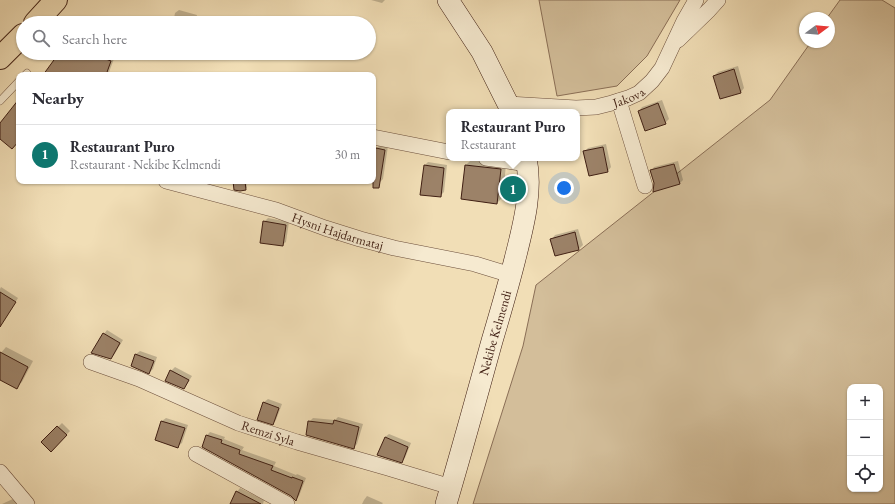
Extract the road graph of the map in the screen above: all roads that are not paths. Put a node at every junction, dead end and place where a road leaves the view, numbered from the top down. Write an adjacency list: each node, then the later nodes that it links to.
1 (56, 0): 5 (main road)
2 (448, 0): 12 (street)
3 (696, 0): 7 (street, Jakova)
4 (718, 0): 7 (street)
5 (41, 16)
6 (16, 42): 8 (main road)
7 (673, 45): 11 (street, Jakova)
8 (0, 58)
9 (16, 84): 10 (lane)
10 (0, 101)
11 (620, 101): 12 (street, Jakova); 17 (street)
12 (510, 108)
13 (376, 138): 14 (street)
14 (446, 151)
15 (527, 161): 18 (street, Nekibe Kelmendi)
16 (177, 184): 18 (street, Hysni Hajdarmataj)
17 (645, 186)
18 (511, 275): 22 (street, Nekibe Kelmendi)
19 (92, 362): 22 (street, Remzi Syla)
20 (196, 454): 24 (street)
21 (0, 472): 23 (street)
22 (448, 495)
23 (27, 504)
24 (287, 504)

